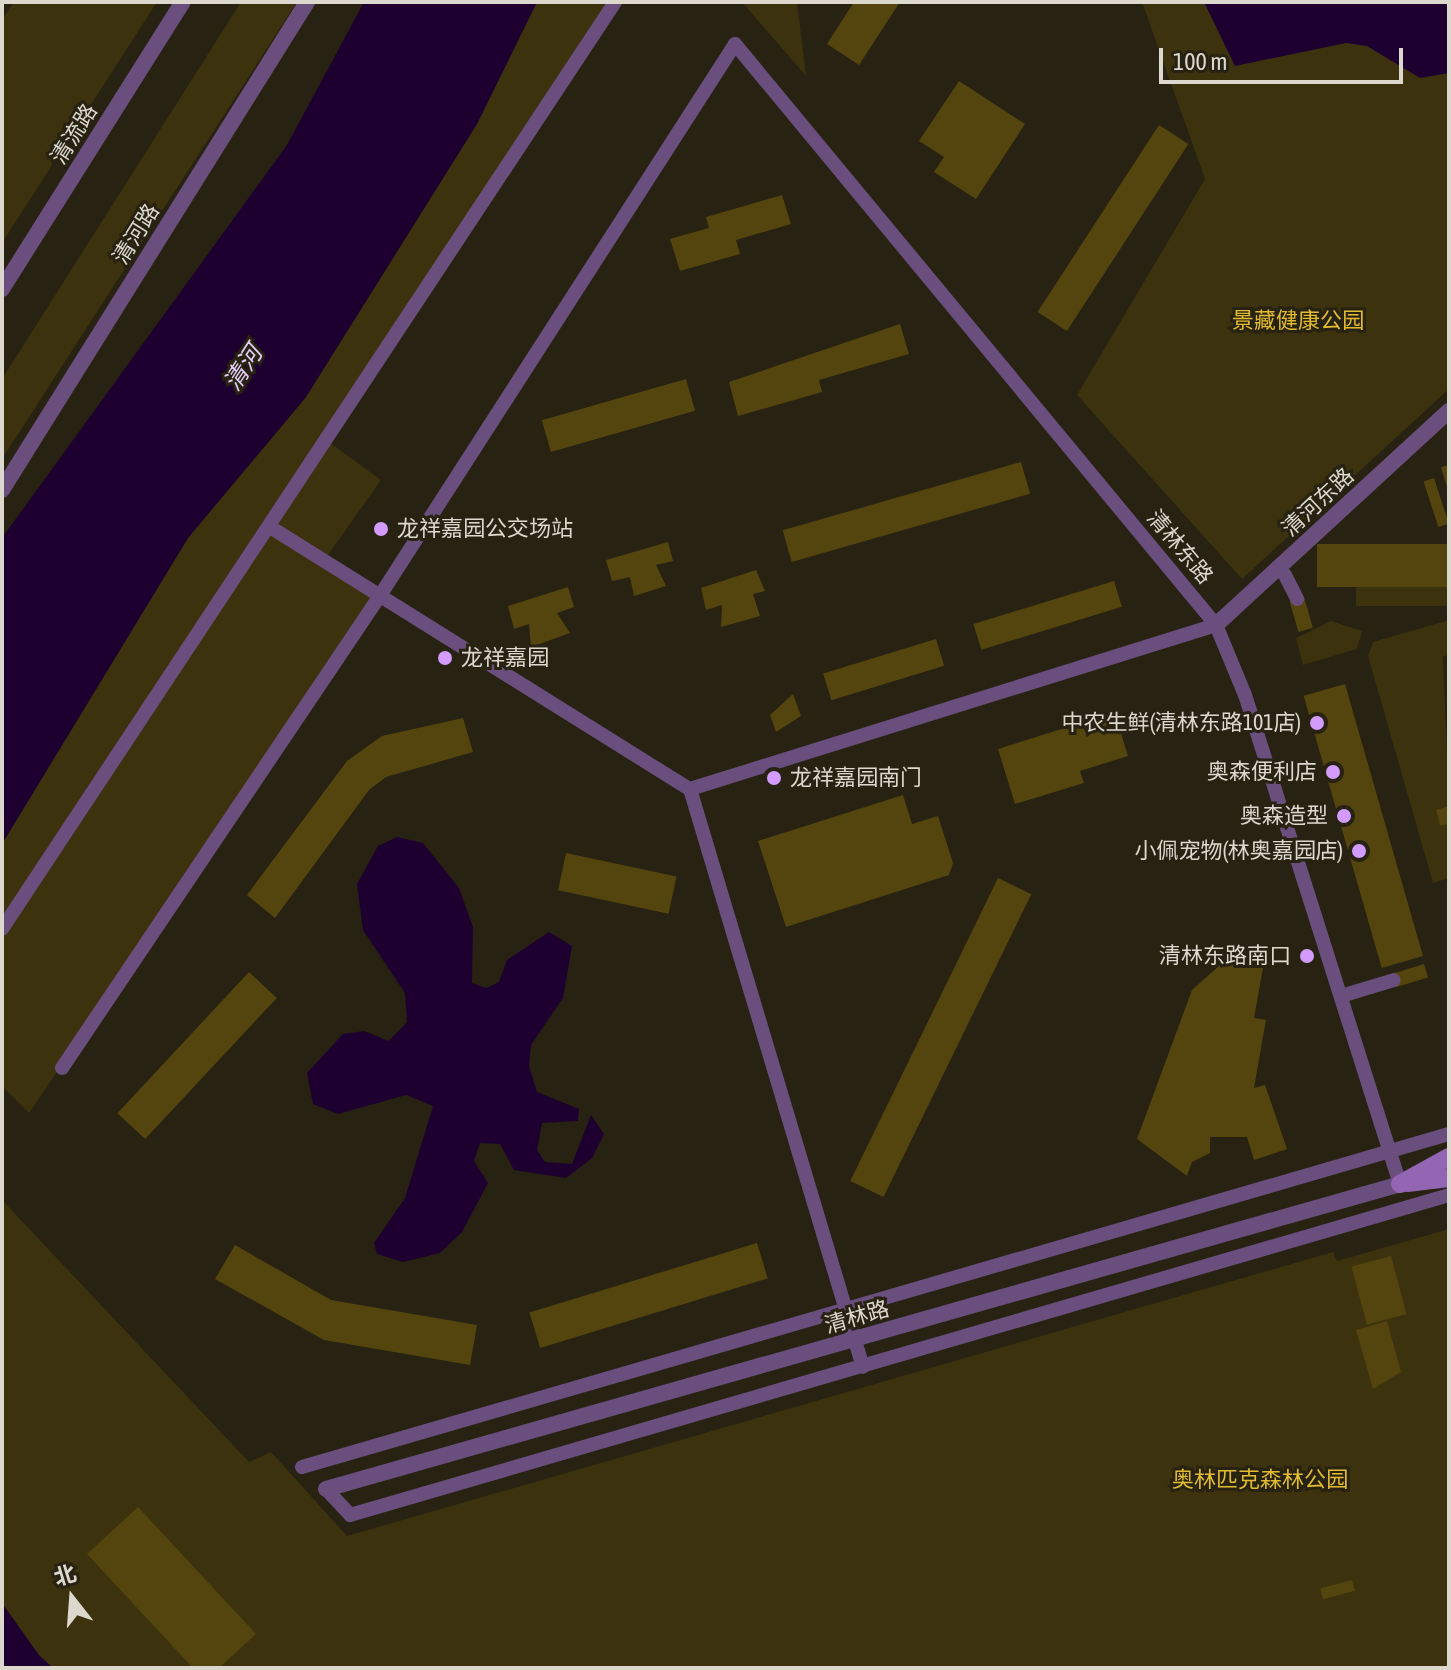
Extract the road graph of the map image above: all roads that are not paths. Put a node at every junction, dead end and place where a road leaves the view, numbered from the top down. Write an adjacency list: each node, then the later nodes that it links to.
1 (183, 2): 4 (street, 清流路)
2 (306, 2): 6 (street, 清河路)
3 (615, 2): 7 (street)
4 (2, 289)
5 (1449, 411): 11 (street, 清河东路)
6 (2, 490)
7 (270, 527): 9 (street); 13 (street)
8 (1285, 575): 10 (street)
9 (381, 594): 11 (street, 清林东路); 12 (street); 16 (street)
10 (1297, 599)
11 (1216, 625): 12 (street); 15 (street, 清林东路)
12 (690, 789): 23 (street)
13 (2, 929)
14 (1394, 980): 15 (street)
15 (1341, 996): 18 (street, 清林东路)
16 (62, 1068)
17 (1449, 1134): 18 (street)
18 (1389, 1152): 21 (street, 清林东路); 23 (street)
19 (1449, 1157): 21 (main road)
20 (1449, 1178): 21 (main road)
21 (1400, 1184): 24 (street, 清林路)
22 (1449, 1195): 25 (street)
23 (847, 1313): 24 (street); 26 (street)
24 (855, 1340): 25 (street); 27 (street, 清林路)
25 (863, 1367): 27 (street)
26 (302, 1467)
27 (326, 1489)

